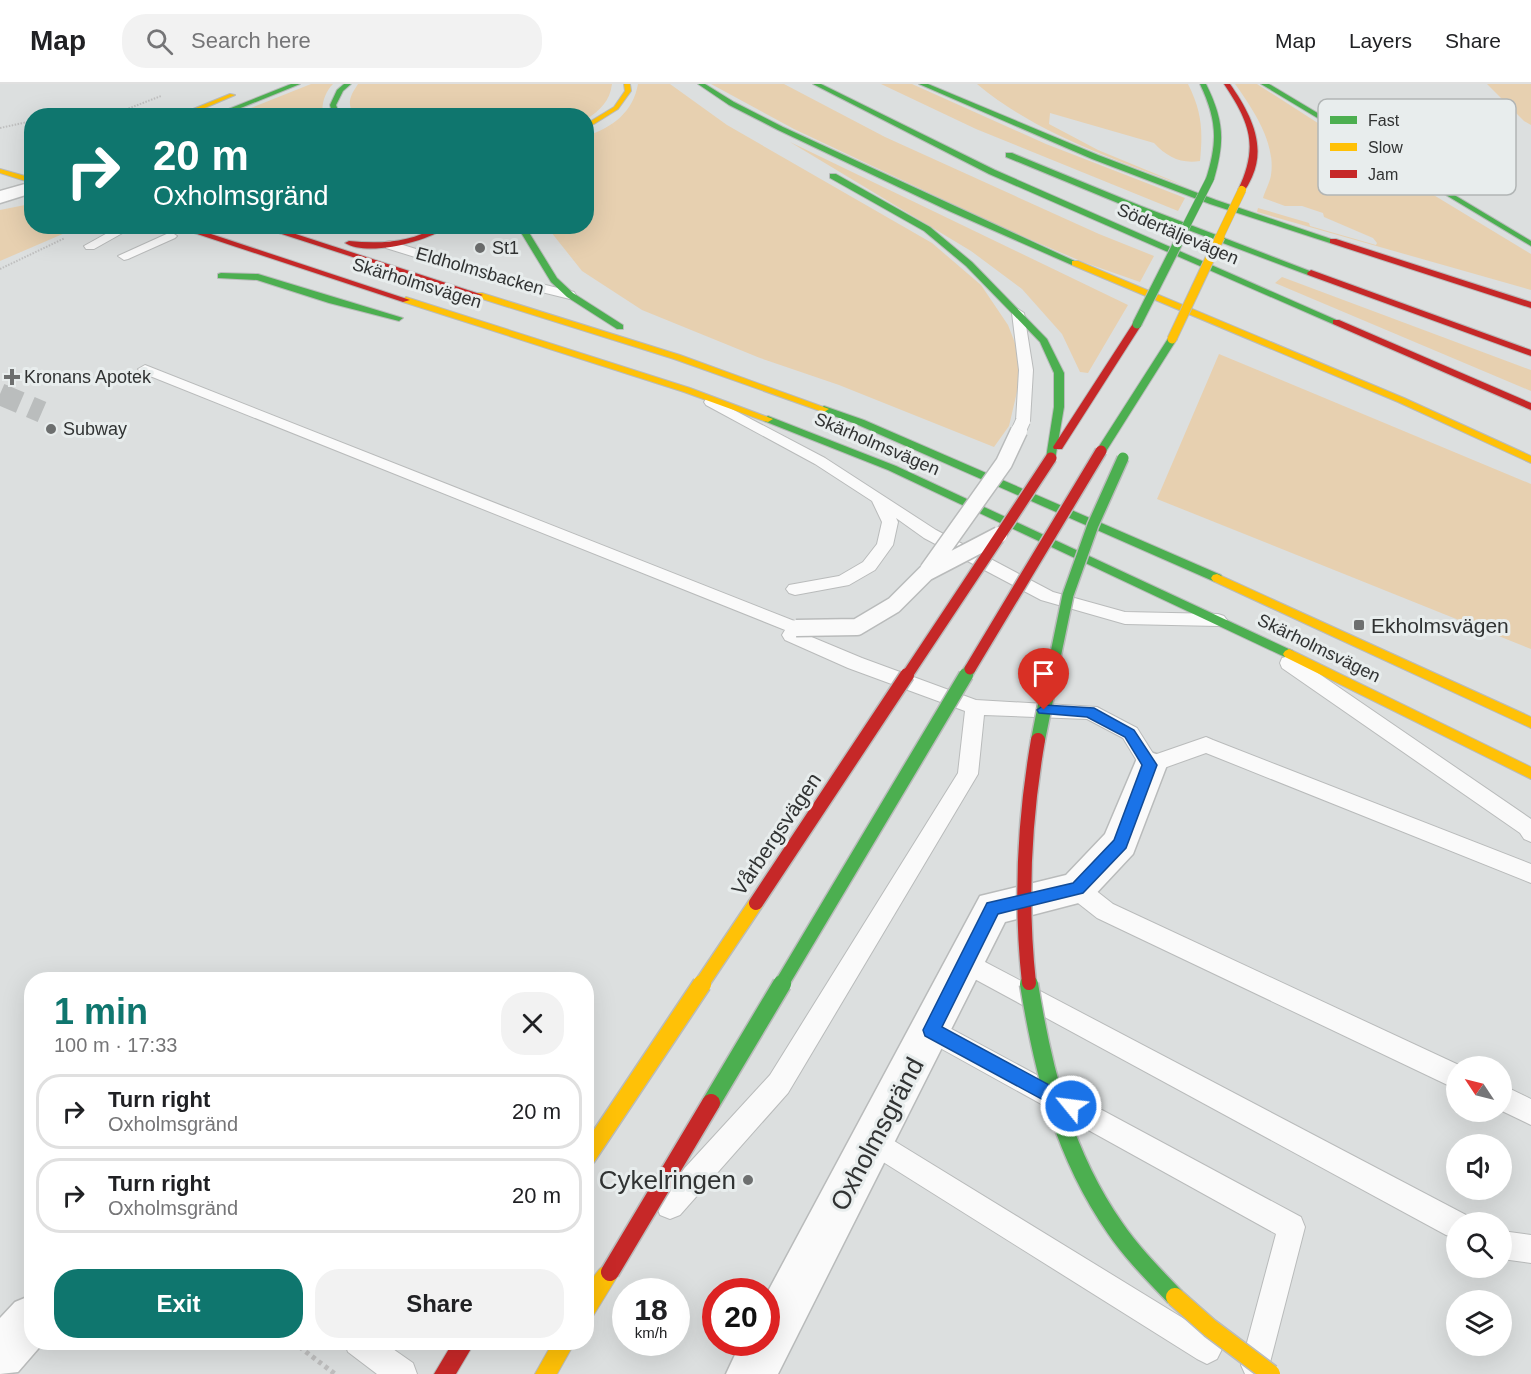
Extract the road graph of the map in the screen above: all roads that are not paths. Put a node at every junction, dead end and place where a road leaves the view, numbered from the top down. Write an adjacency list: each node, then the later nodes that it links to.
1 (262, 84): 12 (main road)
2 (297, 84): 13 (main road)
3 (348, 84): 14 (main road)
4 (627, 84): 16 (main road)
5 (816, 84): 53 (main road, Södertäljevägen)
6 (922, 84): 17 (main road)
7 (1203, 84): 56 (main road, Vårbergsvägen, bridge)
8 (1227, 84): 47 (main road, bridge)
9 (1264, 84): 15 (main road)
10 (695, 87): 18 (main road); 57 (main road)
11 (972, 89): 17 (main road)
12 (216, 108)
13 (234, 108)
14 (334, 108)
15 (1318, 117)
16 (594, 122)
17 (1040, 134): 39 (main road)
18 (770, 140)
19 (997, 150): 48 (main road, Södertäljevägen)
20 (819, 168): 44 (main road)
21 (0, 171): 22 (main road)
22 (24, 178)
23 (24, 181): 25 (street)
24 (24, 183): 27 (street)
25 (0, 188)
26 (1447, 195): 35 (main road)
27 (0, 197)
28 (114, 234): 37 (lane)
29 (168, 234): 38 (lane)
30 (184, 234): 50 (main road, Skärholmsvägen)
31 (285, 234): 34 (main road, Skärholmsvägen)
32 (431, 234): 36 (main road)
33 (526, 234): 41 (main road)
34 (291, 236): 36 (main road); 49 (main road, Skärholmsvägen)
35 (1531, 244)
36 (390, 245): 41 (lane, Eldholmsbacken)
37 (90, 246)
38 (124, 256)
39 (1382, 256): 42 (main road); 43 (main road)
40 (221, 276): 45 (main road)
41 (570, 295): 49 (main road)
42 (1531, 296)
43 (1531, 305)
44 (1018, 313): 56 (main road); 60 (lane, bridge)
45 (417, 322)
46 (481, 339): 50 (main road)
47 (1172, 339): 54 (main road); 81 (main road, bridge)
48 (1531, 353)
49 (677, 357): 65 (main road, Skärholmsvägen)
50 (601, 362): 52 (main road, Skärholmsvägen)
51 (145, 369): 63 (lane)
52 (687, 390): 58 (lane); 62 (main road, Skärholmsvägen)
53 (1531, 407)
54 (1141, 414)
55 (1125, 452): 94 (main road, bridge)
56 (1051, 458): 59 (main road, Vårbergsvägen, bridge)
57 (1531, 460)
58 (879, 498): 61 (lane); 62 (lane)
59 (1001, 534): 60 (lane, bridge); 77 (main road, Vårbergsvägen, bridge)
60 (926, 573): 63 (lane, bridge)
61 (795, 589)
62 (1220, 620): 67 (main road, Skärholmsvägen); 68 (lane)
63 (794, 632): 64 (lane)
64 (975, 707): 66 (lane); 81 (lane)
65 (1531, 723)
66 (1150, 765): 69 (lane); 70 (street)
67 (1531, 776)
68 (1531, 833)
69 (1531, 874)
70 (1077, 889): 71 (street, Oxholmsgränd); 73 (lane)
71 (966, 963): 72 (street, Oxholmsgränd); 78 (lane)
72 (931, 1030): 76 (street, Oxholmsgränd); 93 (lane)
73 (1446, 1072)
74 (1512, 1103): 75 (lane)
75 (1531, 1112)
76 (873, 1141): 91 (street, Oxholmsgränd); 92 (lane)
77 (594, 1146)
78 (1446, 1220)
79 (1512, 1246): 80 (lane)
80 (1531, 1249)
81 (610, 1272): 82 (main road)
82 (594, 1297)
83 (24, 1328): 87 (street)
84 (369, 1350): 88 (lane)
85 (460, 1350): 89 (main road)
86 (560, 1350): 90 (main road)
87 (0, 1354)
88 (402, 1374)
89 (444, 1374)
90 (545, 1374)
91 (751, 1374)
92 (1248, 1374)
93 (1254, 1374)
94 (1271, 1374)

